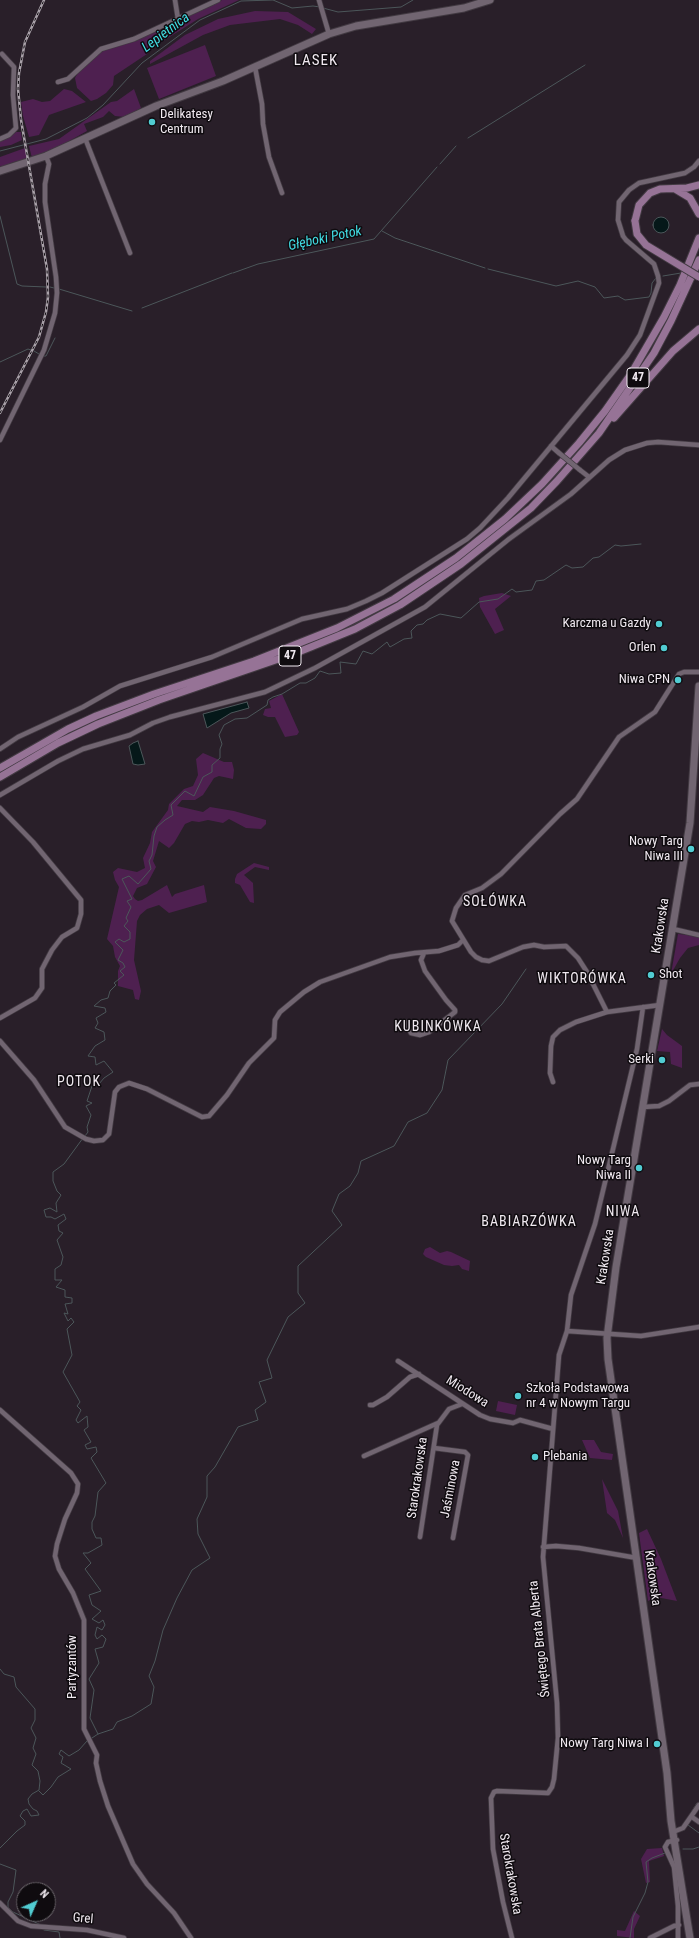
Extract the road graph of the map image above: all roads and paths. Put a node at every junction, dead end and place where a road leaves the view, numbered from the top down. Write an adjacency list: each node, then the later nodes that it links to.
1 (175, 0): 5 (street)
2 (218, 0): 5 (street)
3 (319, 0): 6 (street)
4 (490, 0): 6 (main road)
5 (178, 18): 9 (street)
6 (329, 34): 8 (main road)
7 (2, 54): 11 (street)
8 (255, 67): 10 (main road); 17 (street)
9 (58, 82)
10 (85, 138): 12 (main road); 20 (street)
11 (0, 139)
12 (46, 156): 14 (main road); 25 (street)
13 (699, 161): 27 (street)
14 (0, 171)
15 (699, 185): 16 (main road)
16 (671, 188): 18 (main road); 22 (main road, bridge)
17 (282, 193)
18 (699, 214)
19 (699, 238): 32 (main road, 47)
20 (130, 253)
21 (699, 260): 24 (main road, 47)
22 (699, 277)
23 (699, 329): 24 (main road)
24 (599, 432): 33 (main road, 47)
25 (0, 440)
26 (699, 445): 28 (street)
27 (551, 446): 28 (street, bridge); 31 (street)
28 (589, 477): 34 (street)
29 (699, 672): 38 (street)
30 (699, 686): 36 (main road, Krakowska)
31 (0, 749)
32 (0, 768)
33 (0, 777)
34 (0, 795)
35 (0, 808): 43 (street)
36 (673, 929): 37 (street); 40 (main road, Krakowska)
37 (699, 935)
38 (463, 940): 39 (street); 42 (street)
39 (424, 953): 44 (street); 45 (street)
40 (660, 1005): 41 (street); 48 (main road, Krakowska)
41 (643, 1007): 42 (street); 50 (street, Świętego Brata Alberta)
42 (606, 1012): 46 (street)
43 (0, 1018)
44 (405, 1022)
45 (0, 1040)
46 (553, 1082)
47 (699, 1084): 48 (street)
48 (643, 1107): 51 (main road, Krakowska)
49 (699, 1327): 51 (street)
50 (566, 1331): 51 (street); 58 (street, Świętego Brata Alberta)
51 (607, 1333): 64 (main road, Krakowska)
52 (398, 1361): 53 (street, Miodowa)
53 (418, 1374): 54 (street, Miodowa); 55 (street)
54 (462, 1404): 57 (street, Starokrakowska); 58 (street, Miodowa)
55 (370, 1405)
56 (0, 1410): 74 (street, Partyzantów)
57 (439, 1422): 59 (street, Starokrakowska); 60 (street, Starokrakowska)
58 (553, 1429): 63 (street, Świętego Brata Alberta)
59 (434, 1448): 61 (street, Starokrakowska); 62 (street, Jaśminowa)
60 (364, 1456)
61 (420, 1537)
62 (453, 1538)
63 (543, 1547): 64 (street); 65 (street, Świętego Brata Alberta)
64 (637, 1558): 69 (main road, Krakowska)
65 (497, 1791): 75 (street, Starokrakowska)
66 (699, 1805): 67 (street)
67 (692, 1817): 68 (street); 69 (street)
68 (699, 1822)
69 (675, 1832): 70 (main road, Krakowska)
70 (676, 1840): 72 (street); 78 (main road, Krakowska); 79 (main road, Krakowska)
71 (0, 1904): 73 (street, Grel)
72 (679, 1925): 76 (street); 77 (street)
73 (124, 1938)
74 (191, 1938)
75 (512, 1938)
76 (650, 1938)
77 (678, 1938)
78 (690, 1938)
79 (695, 1938)

